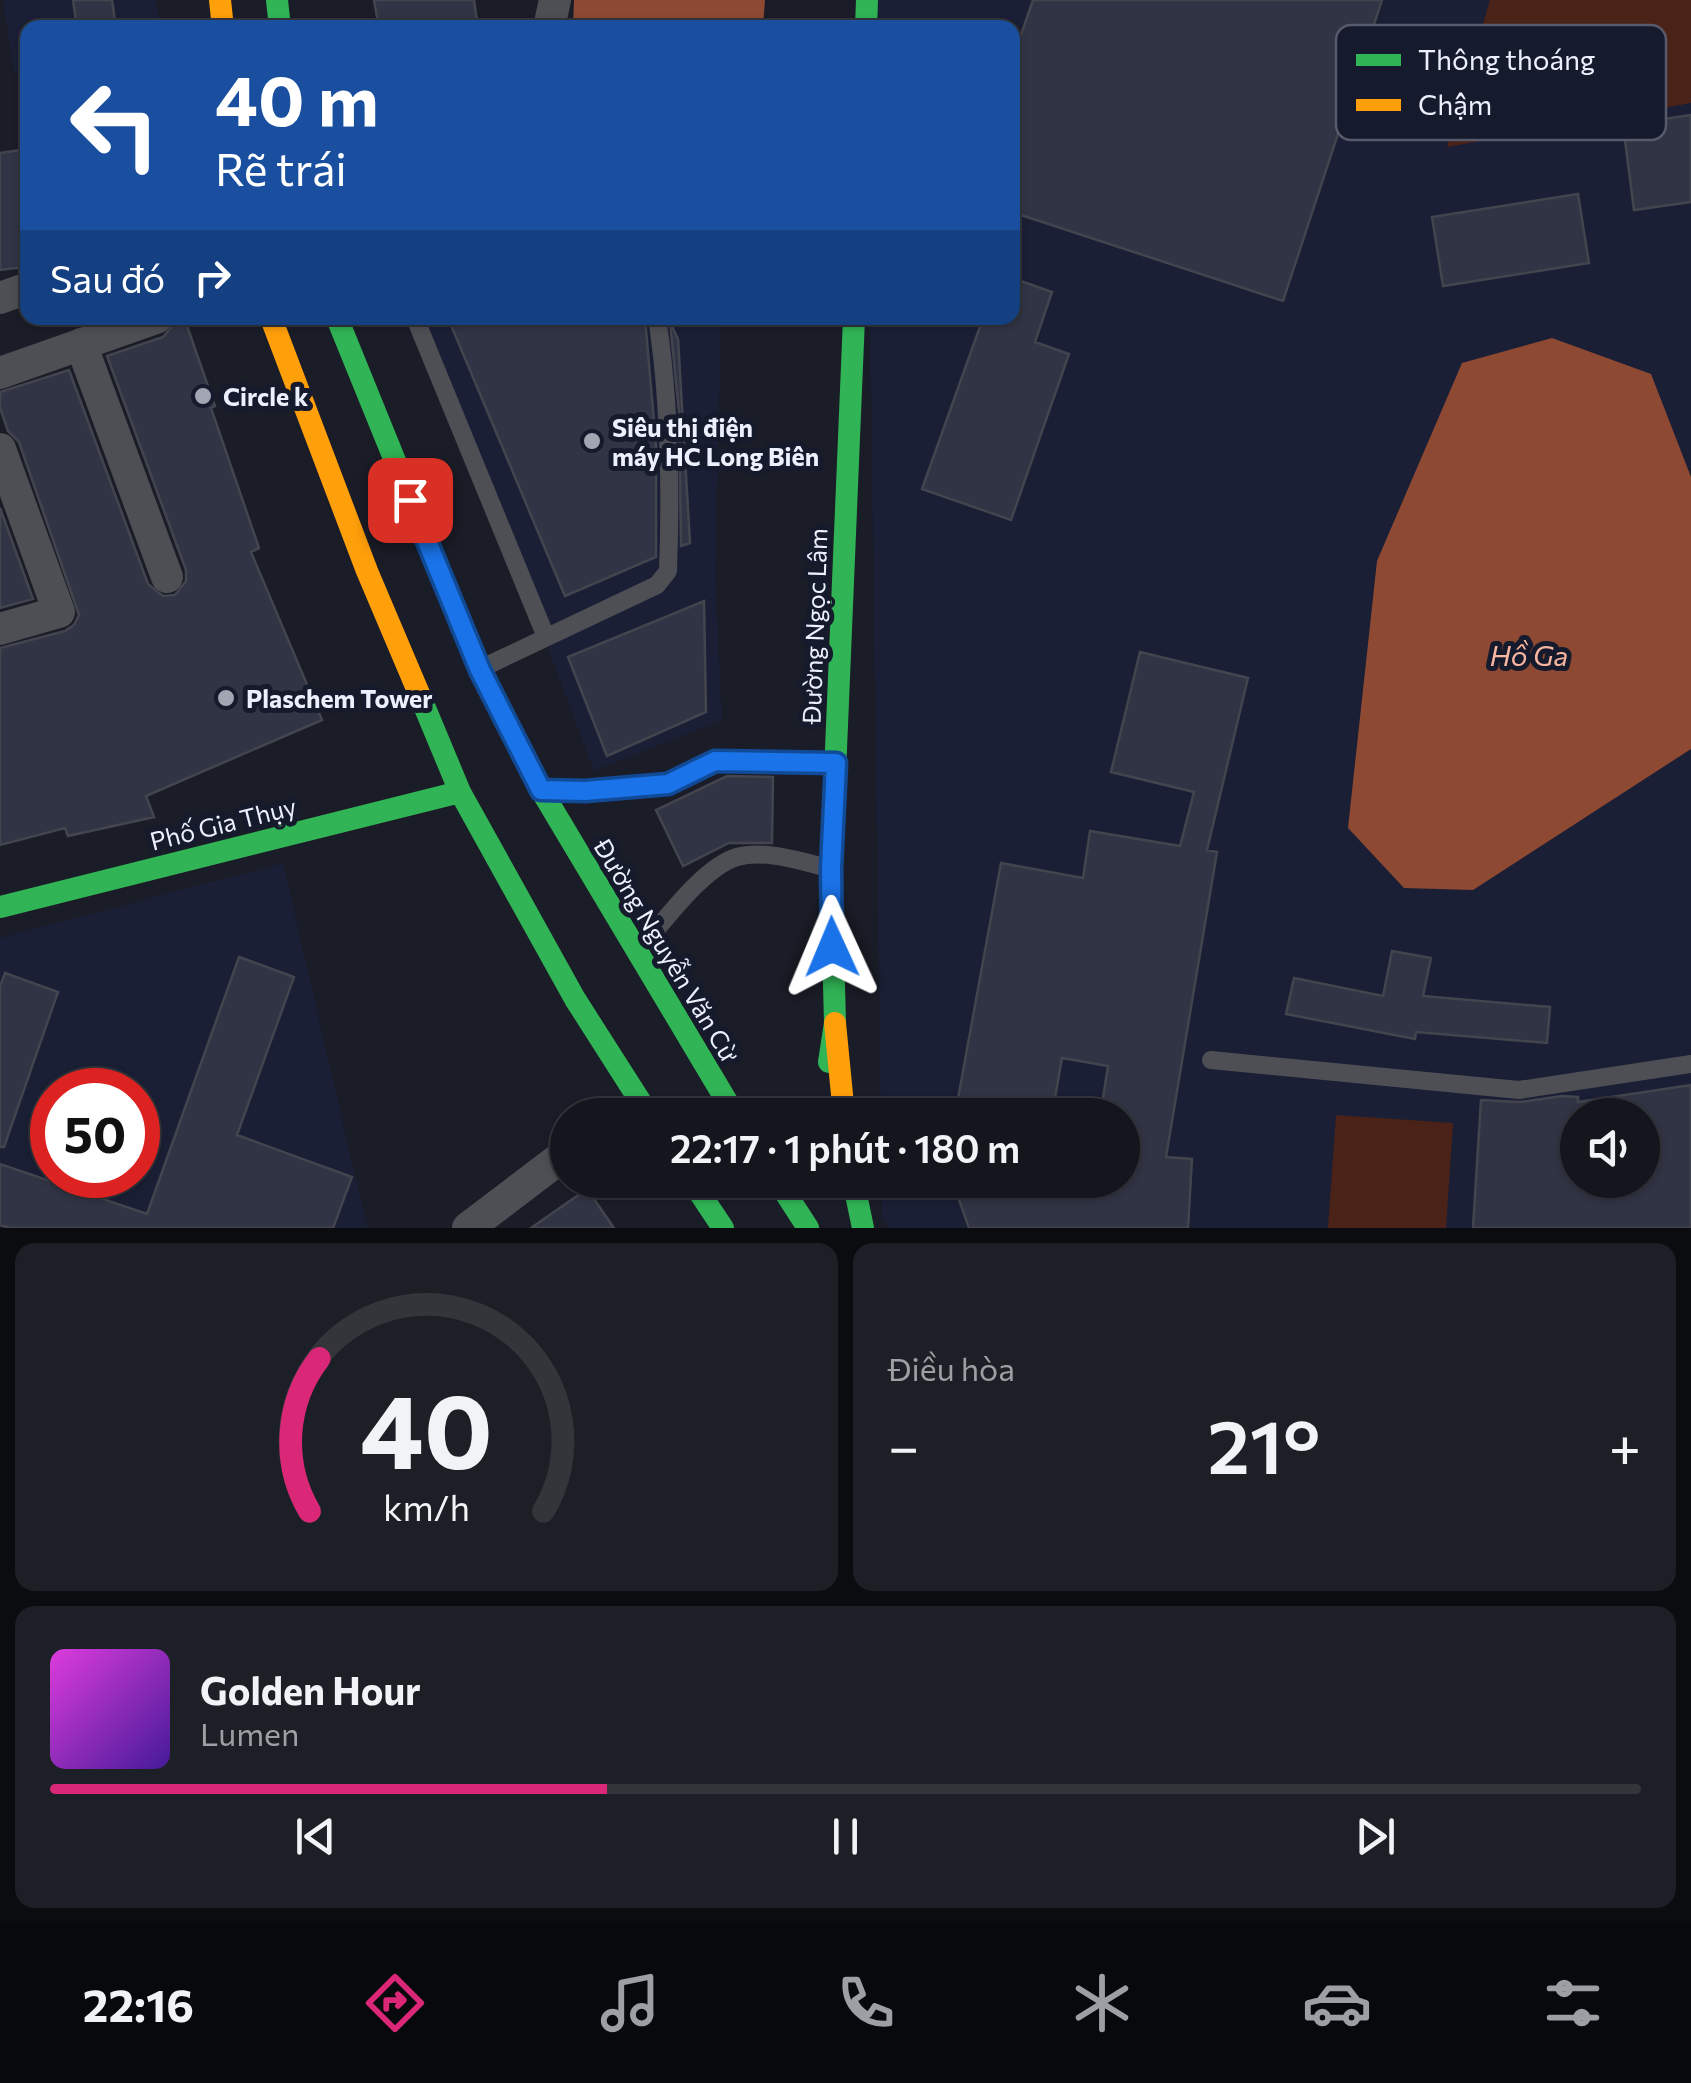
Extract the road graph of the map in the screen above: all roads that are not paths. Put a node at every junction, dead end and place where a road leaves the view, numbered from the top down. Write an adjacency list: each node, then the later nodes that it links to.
1 (136, 325): 7 (street)
2 (273, 325): 17 (main road)
3 (340, 325): 14 (main road, Đường Nguyễn Văn Cừ)
4 (418, 325): 13 (lane)
5 (658, 325): 13 (lane)
6 (854, 325): 15 (main road, Đường Ngọc Lâm)
7 (81, 344): 8 (street); 11 (street)
8 (0, 373)
9 (0, 449): 10 (street)
10 (7, 490): 12 (street)
11 (167, 577)
12 (0, 629)
13 (546, 636): 14 (lane)
14 (480, 670): 16 (main road, Đường Nguyễn Văn Cừ)
15 (836, 763): 16 (lane); 18 (main road, Đường Ngọc Lâm)
16 (541, 790): 20 (main road, Đường Nguyễn Văn Cừ)
17 (460, 792): 19 (main road, Phố Gia Thụy); 24 (main road)
18 (831, 868): 20 (lane); 21 (main road, Đường Ngọc Lâm)
19 (0, 907)
20 (636, 954): 25 (main road, Đường Nguyễn Văn Cừ)
21 (835, 1023): 26 (main road, Đường Ngọc Lâm); 27 (main road)
22 (1211, 1060): 23 (lane)
23 (1691, 1064)
24 (628, 1098)
25 (725, 1098)
26 (823, 1098)
27 (842, 1098)
28 (550, 1166): 34 (street)
29 (704, 1198): 35 (main road)
30 (786, 1198): 33 (main road)
31 (805, 1198): 33 (main road)
32 (857, 1198): 36 (main road)
33 (800, 1225)
34 (468, 1228)
35 (723, 1228)
36 (863, 1228)

